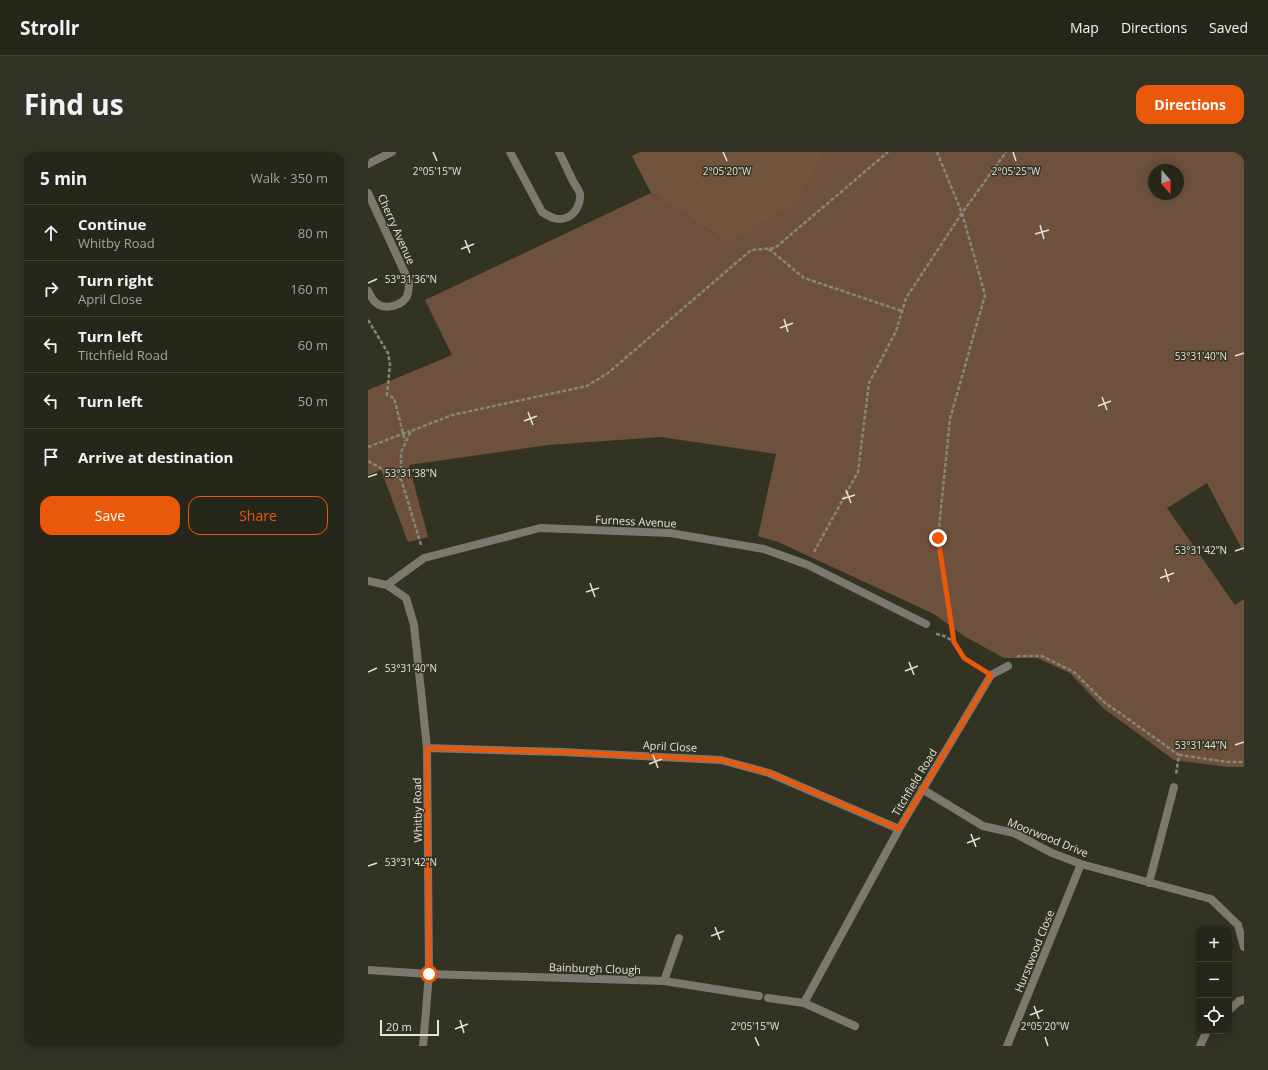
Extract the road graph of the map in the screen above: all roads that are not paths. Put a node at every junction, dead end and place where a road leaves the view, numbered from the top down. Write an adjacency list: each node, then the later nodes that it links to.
1 (392, 152): 4 (street)
2 (510, 152): 3 (street)
3 (559, 152)
4 (368, 164)
5 (368, 192): 6 (street, Cherry Avenue)
6 (368, 291)
7 (368, 581): 8 (street)
8 (387, 585): 9 (street, Furness Avenue); 11 (street, Whitby Road)
9 (926, 624)
10 (1008, 666): 13 (street, Titchfield Road)
11 (427, 748): 14 (street, April Close); 20 (street, Whitby Road)
12 (1174, 787): 16 (street)
13 (922, 789): 14 (street, Titchfield Road); 15 (street, Moorwood Drive)
14 (899, 829): 25 (street, Titchfield Road)
15 (1081, 864): 16 (street, Moorwood Drive); 30 (street, Hurstwood Close)
16 (1149, 883): 18 (street, Moorwood Drive)
17 (679, 938): 21 (street)
18 (1244, 947)
19 (368, 970): 20 (street, Bainburgh Clough)
20 (429, 974): 21 (street, Bainburgh Clough); 29 (street, Whitby Road)
21 (664, 981): 22 (street, Bainburgh Clough)
22 (759, 996)
23 (768, 998): 25 (street)
24 (1244, 1000): 26 (street)
25 (804, 1003): 27 (street)
26 (1232, 1007)
27 (855, 1026)
28 (1206, 1034): 31 (street)
29 (423, 1046)
30 (1008, 1046)
31 (1200, 1046)

